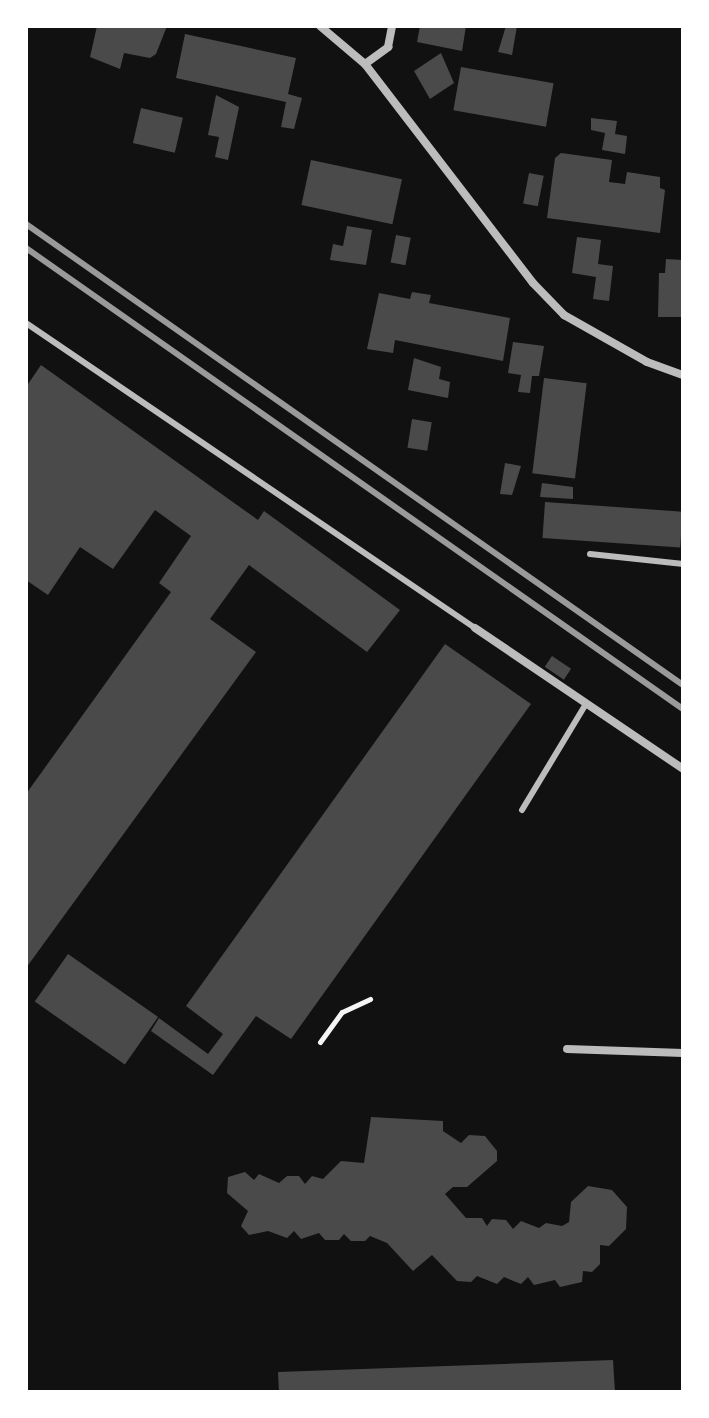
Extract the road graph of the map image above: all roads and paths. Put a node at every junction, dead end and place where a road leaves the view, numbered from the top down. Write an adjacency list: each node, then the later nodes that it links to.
1 (320, 26): 3 (street)
2 (392, 26): 3 (street)
3 (365, 64): 5 (street)
4 (26, 323): 8 (lane)
5 (683, 375)
6 (590, 554): 7 (lane)
7 (683, 564)
8 (475, 628): 9 (street)
9 (586, 704): 10 (street); 11 (lane)
10 (683, 769)
11 (522, 810)
12 (370, 999): 13 (path)
13 (320, 1042)
14 (567, 1049): 15 (street)
15 (683, 1053)

